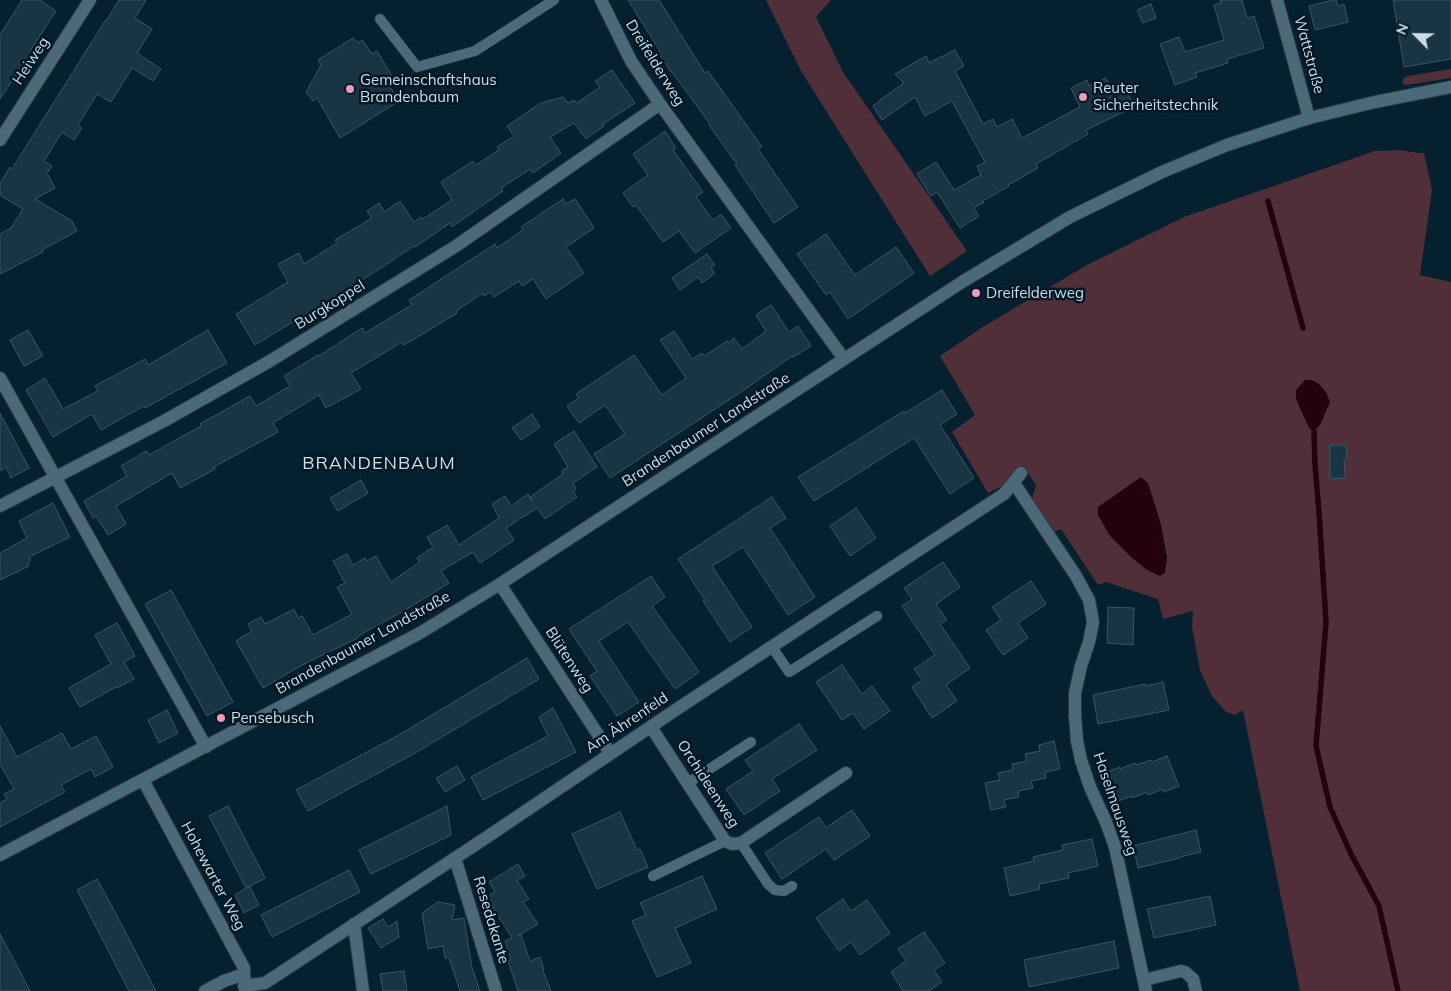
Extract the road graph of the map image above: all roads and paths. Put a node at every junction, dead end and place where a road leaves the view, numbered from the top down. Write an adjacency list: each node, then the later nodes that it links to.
1 (90, 0): 9 (street, Heiweg)
2 (554, 0): 5 (lane)
3 (601, 0): 7 (street, Dreifelderweg)
4 (1277, 0): 8 (street, Wattstraße)
5 (380, 18)
6 (1451, 87): 8 (street, Brandenbaumer Landstraße)
7 (660, 104): 10 (street, Dreifelderweg); 12 (street, Burgkoppel)
8 (1309, 118): 10 (street, Brandenbaumer Landstraße)
9 (0, 140)
10 (844, 359): 15 (street, Brandenbaumer Landstraße)
11 (0, 378): 12 (street)
12 (56, 478): 14 (street, Burgkoppel); 20 (street)
13 (1017, 478): 17 (street, Am Ährenfeld); 33 (street, Haselmausweg)
14 (0, 506)
15 (500, 584): 20 (street, Brandenbaumer Landstraße); 21 (street, Blütenweg)
16 (877, 616): 17 (lane)
17 (772, 647): 18 (street, Am Ährenfeld)
18 (651, 726): 21 (street, Am Ährenfeld); 24 (street, Orchideenweg)
19 (751, 742): 24 (lane)
20 (206, 746): 23 (street, Brandenbaumer Landstraße)
21 (610, 753): 28 (street, Am Ährenfeld)
22 (846, 773): 26 (street, Orchideenweg)
23 (143, 780): 27 (street, Brandenbaumer Landstraße); 32 (street, Hohewarter Weg)
24 (688, 783): 25 (street, Orchideenweg)
25 (726, 841): 26 (street, Orchideenweg); 29 (lane)
26 (740, 843): 30 (lane)
27 (0, 855)
28 (455, 858): 31 (street, Am Ährenfeld); 36 (street, Resedakante)
29 (653, 876)
30 (792, 886)
31 (354, 924): 32 (street, Am Ährenfeld); 35 (street)
32 (244, 984): 34 (street, Am Ährenfeld)
33 (1145, 985): 37 (street, Haselmausweg)
34 (205, 991)
35 (363, 991)
36 (496, 991)
37 (1196, 991)

